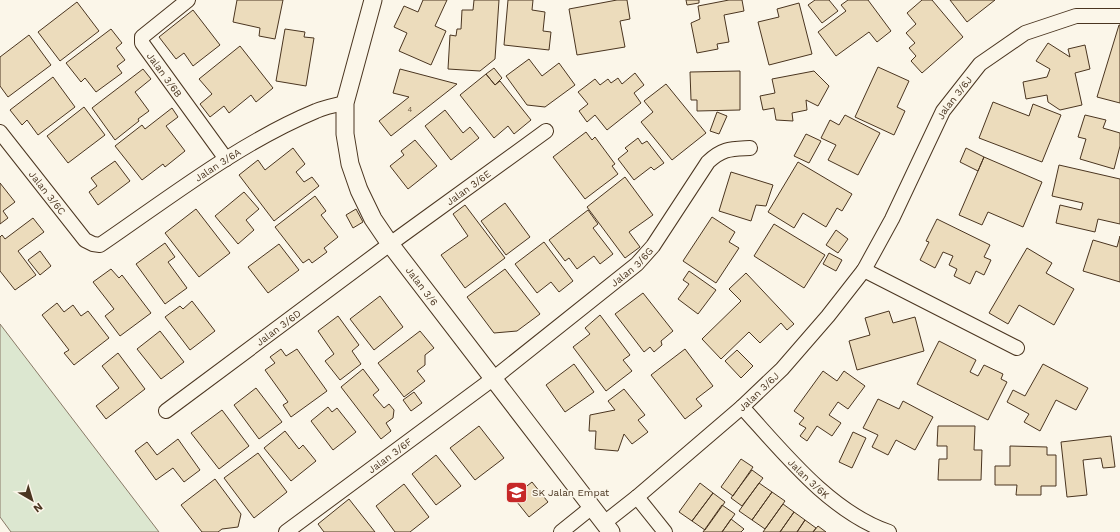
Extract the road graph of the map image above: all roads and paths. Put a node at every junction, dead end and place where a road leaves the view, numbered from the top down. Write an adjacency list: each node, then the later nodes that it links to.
1 (188, 0): 8 (street, Jalan 3/6B)
2 (374, 0): 4 (street, Jalan 3/6)
3 (1120, 16): 11 (street, Jalan 3/6J)
4 (345, 102): 8 (street, Jalan 3/6A); 9 (street, Jalan 3/6)
5 (546, 131): 9 (street, Jalan 3/6E)
6 (0, 132): 10 (street, Jalan 3/6C)
7 (750, 148): 13 (street, Jalan 3/6G)
8 (226, 159): 10 (street, Jalan 3/6A)
9 (390, 244): 13 (street, Jalan 3/6); 15 (street, Jalan 3/6D)
10 (100, 245)
11 (864, 270): 12 (street); 14 (street, Jalan 3/6J)
12 (1017, 348)
13 (494, 378): 17 (street, Jalan 3/6); 19 (street, Jalan 3/6F)
14 (742, 408): 16 (street, Jalan 3/6J); 22 (street, Jalan 3/6K)
15 (166, 411)
16 (637, 497): 18 (street, Jalan 3/6J); 21 (street)
17 (592, 507): 18 (street, Jalan 3/6); 20 (street)
18 (607, 528)
19 (286, 532)
20 (561, 532)
21 (665, 532)
22 (889, 532)

